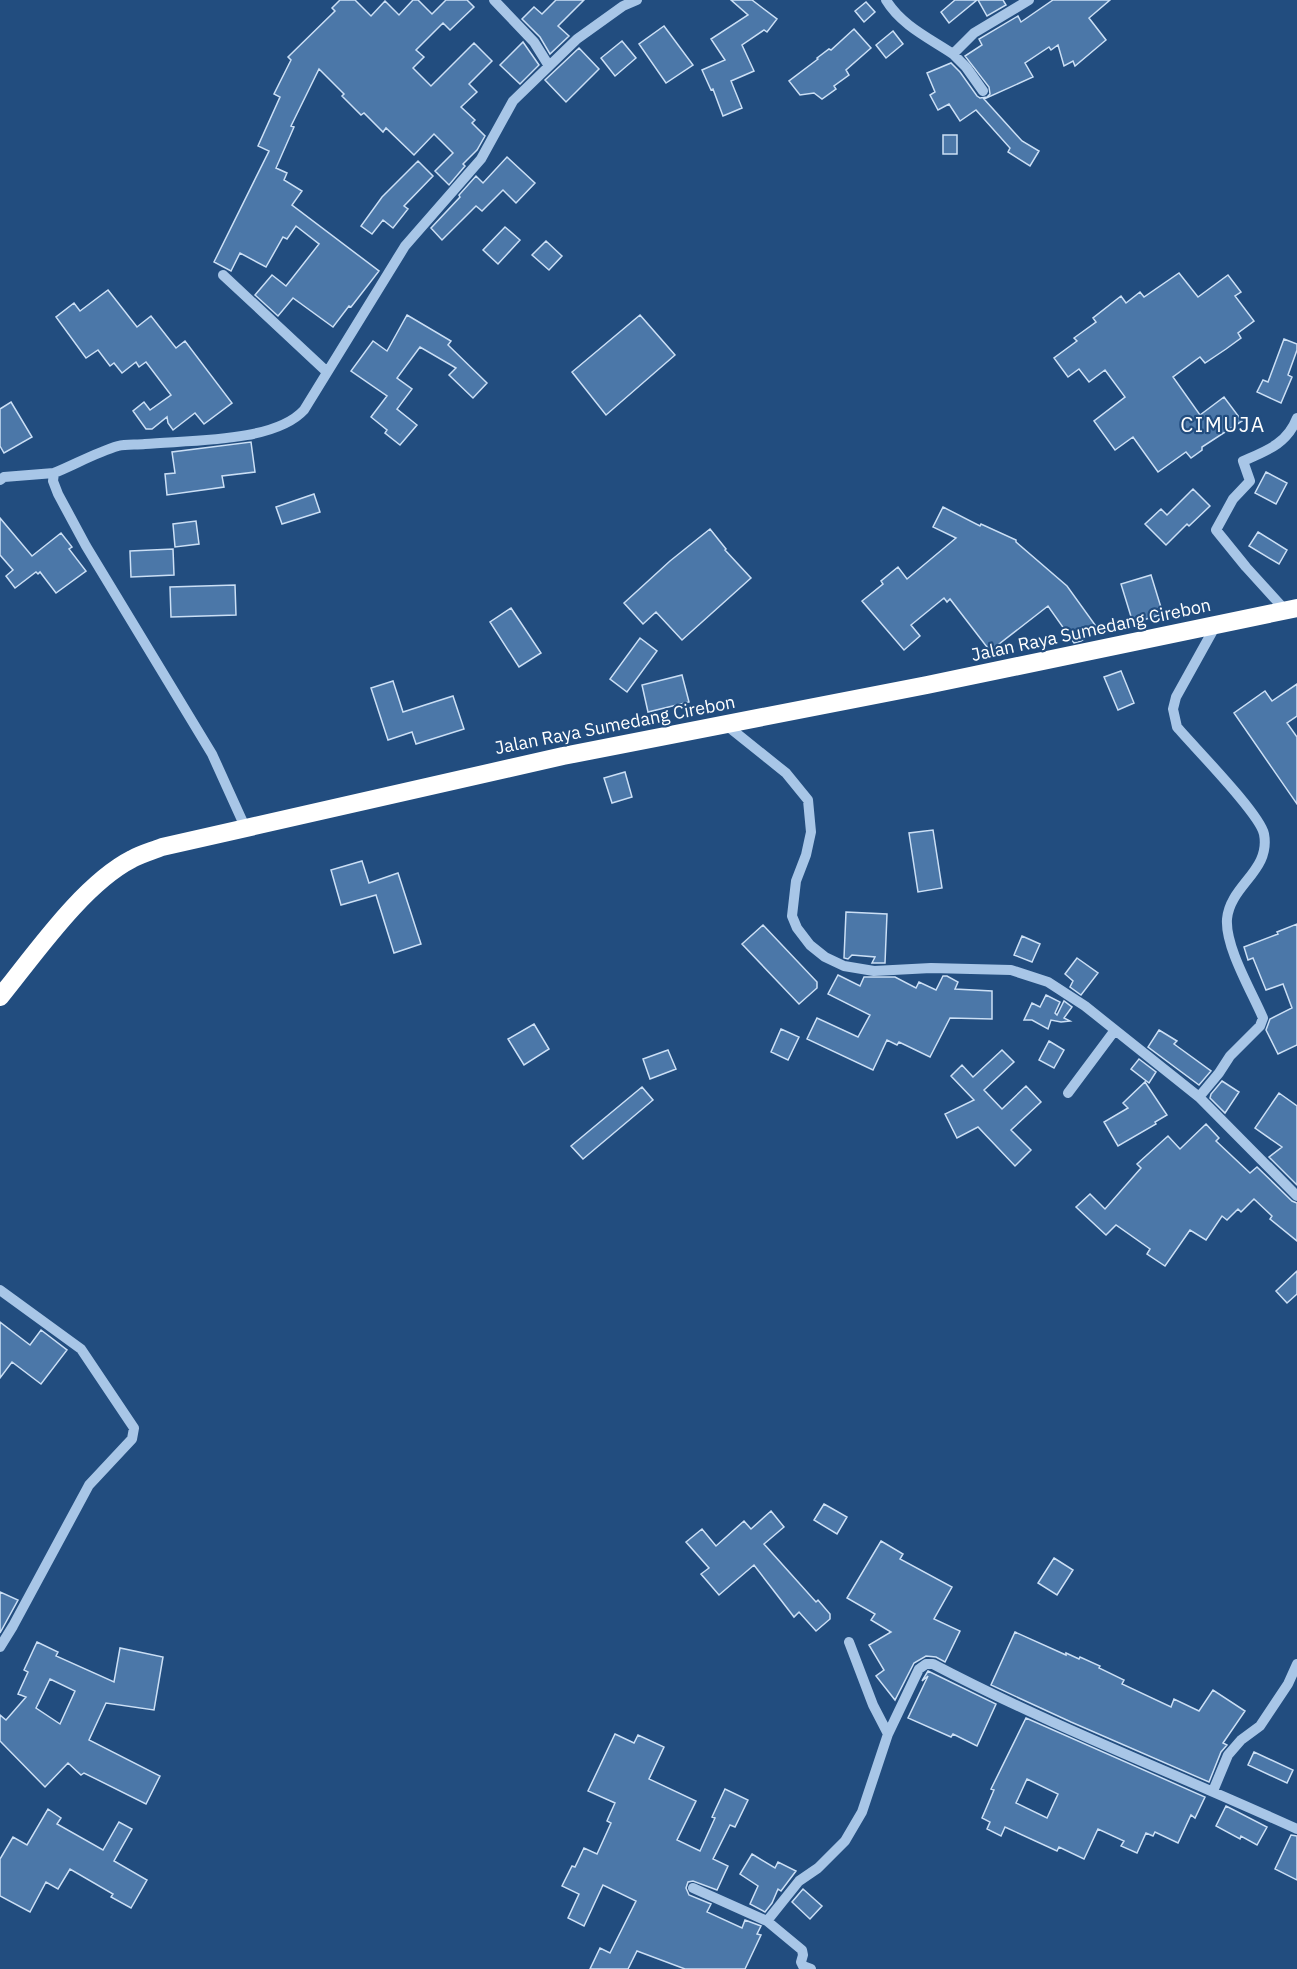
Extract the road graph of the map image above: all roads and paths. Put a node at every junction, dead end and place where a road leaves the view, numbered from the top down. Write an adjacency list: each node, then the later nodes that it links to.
1 (494, 0): 6 (street)
2 (637, 0): 6 (street)
3 (886, 0): 5 (street)
4 (1029, 0): 5 (street)
5 (953, 54): 7 (street)
6 (549, 66): 9 (street)
7 (984, 91)
8 (223, 274): 9 (street)
9 (327, 372): 11 (street)
10 (1297, 418): 13 (street)
11 (54, 473): 12 (street); 16 (street)
12 (0, 480)
13 (1291, 609): 14 (highway, Jalan Raya Sumedang Cirebon)
14 (1216, 626): 15 (highway, Jalan Raya Sumedang Cirebon); 20 (street)
15 (725, 724): 16 (highway, Jalan Raya Sumedang Cirebon); 18 (street)
16 (246, 829): 17 (highway, Jalan Raya Sumedang Cirebon)
17 (0, 997)
18 (1115, 1029): 19 (street); 20 (street)
19 (1068, 1093)
20 (1199, 1096): 21 (street)
21 (1297, 1196)
22 (0, 1290): 24 (street)
23 (849, 1642): 26 (street)
24 (0, 1647)
25 (1297, 1664): 27 (street)
26 (888, 1734): 27 (street); 30 (street)
27 (1213, 1791): 28 (street)
28 (1297, 1829)
29 (693, 1888): 30 (street)
30 (767, 1921): 31 (street)
31 (811, 1969)

